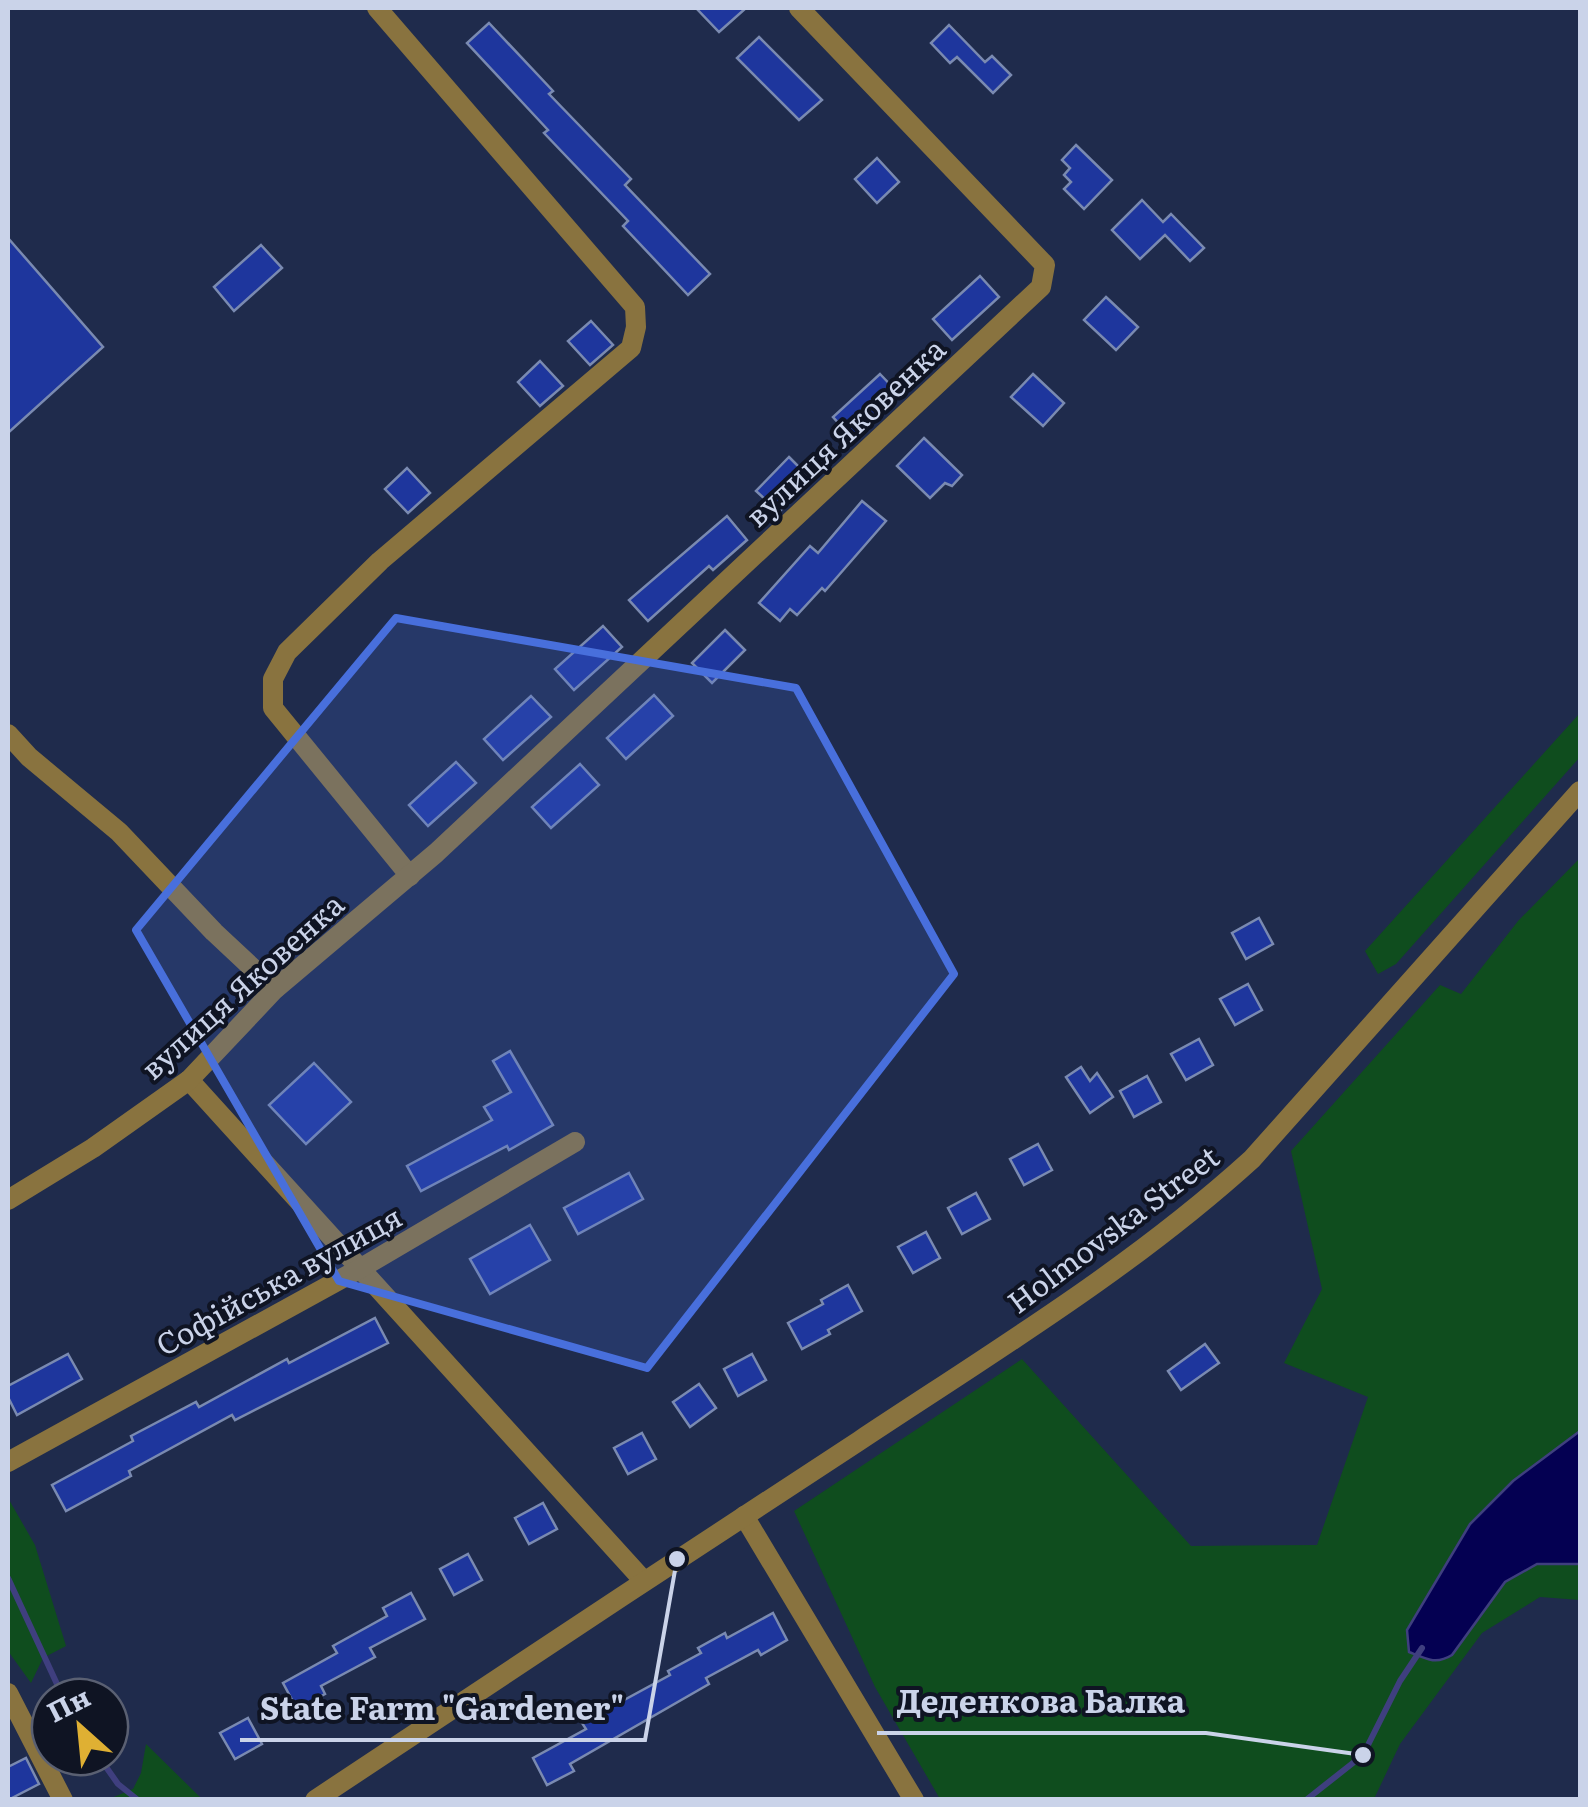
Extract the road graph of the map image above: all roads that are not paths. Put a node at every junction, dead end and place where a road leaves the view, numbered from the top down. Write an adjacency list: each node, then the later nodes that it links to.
1 (377, 8): 5 (street)
2 (799, 8): 5 (street, вулиця Яковенка)
3 (8, 734): 6 (street)
4 (1580, 790): 12 (street, Holmovska Street)
5 (410, 876): 6 (street, вулиця Яковенка)
6 (275, 989): 7 (street, вулиця Яковенка)
7 (189, 1080): 9 (street, вулиця Яковенка); 10 (street)
8 (575, 1142): 10 (street, Софійська вулиця)
9 (8, 1200)
10 (361, 1268): 11 (street, Софійська вулиця); 13 (street)
11 (8, 1462)
12 (744, 1516): 13 (street, Holmovska Street); 18 (street)
13 (643, 1580): 17 (street, Holmovska Street)
14 (8, 1693): 15 (street)
15 (14, 1726): 16 (street)
16 (63, 1800)
17 (315, 1800)
18 (914, 1800)

